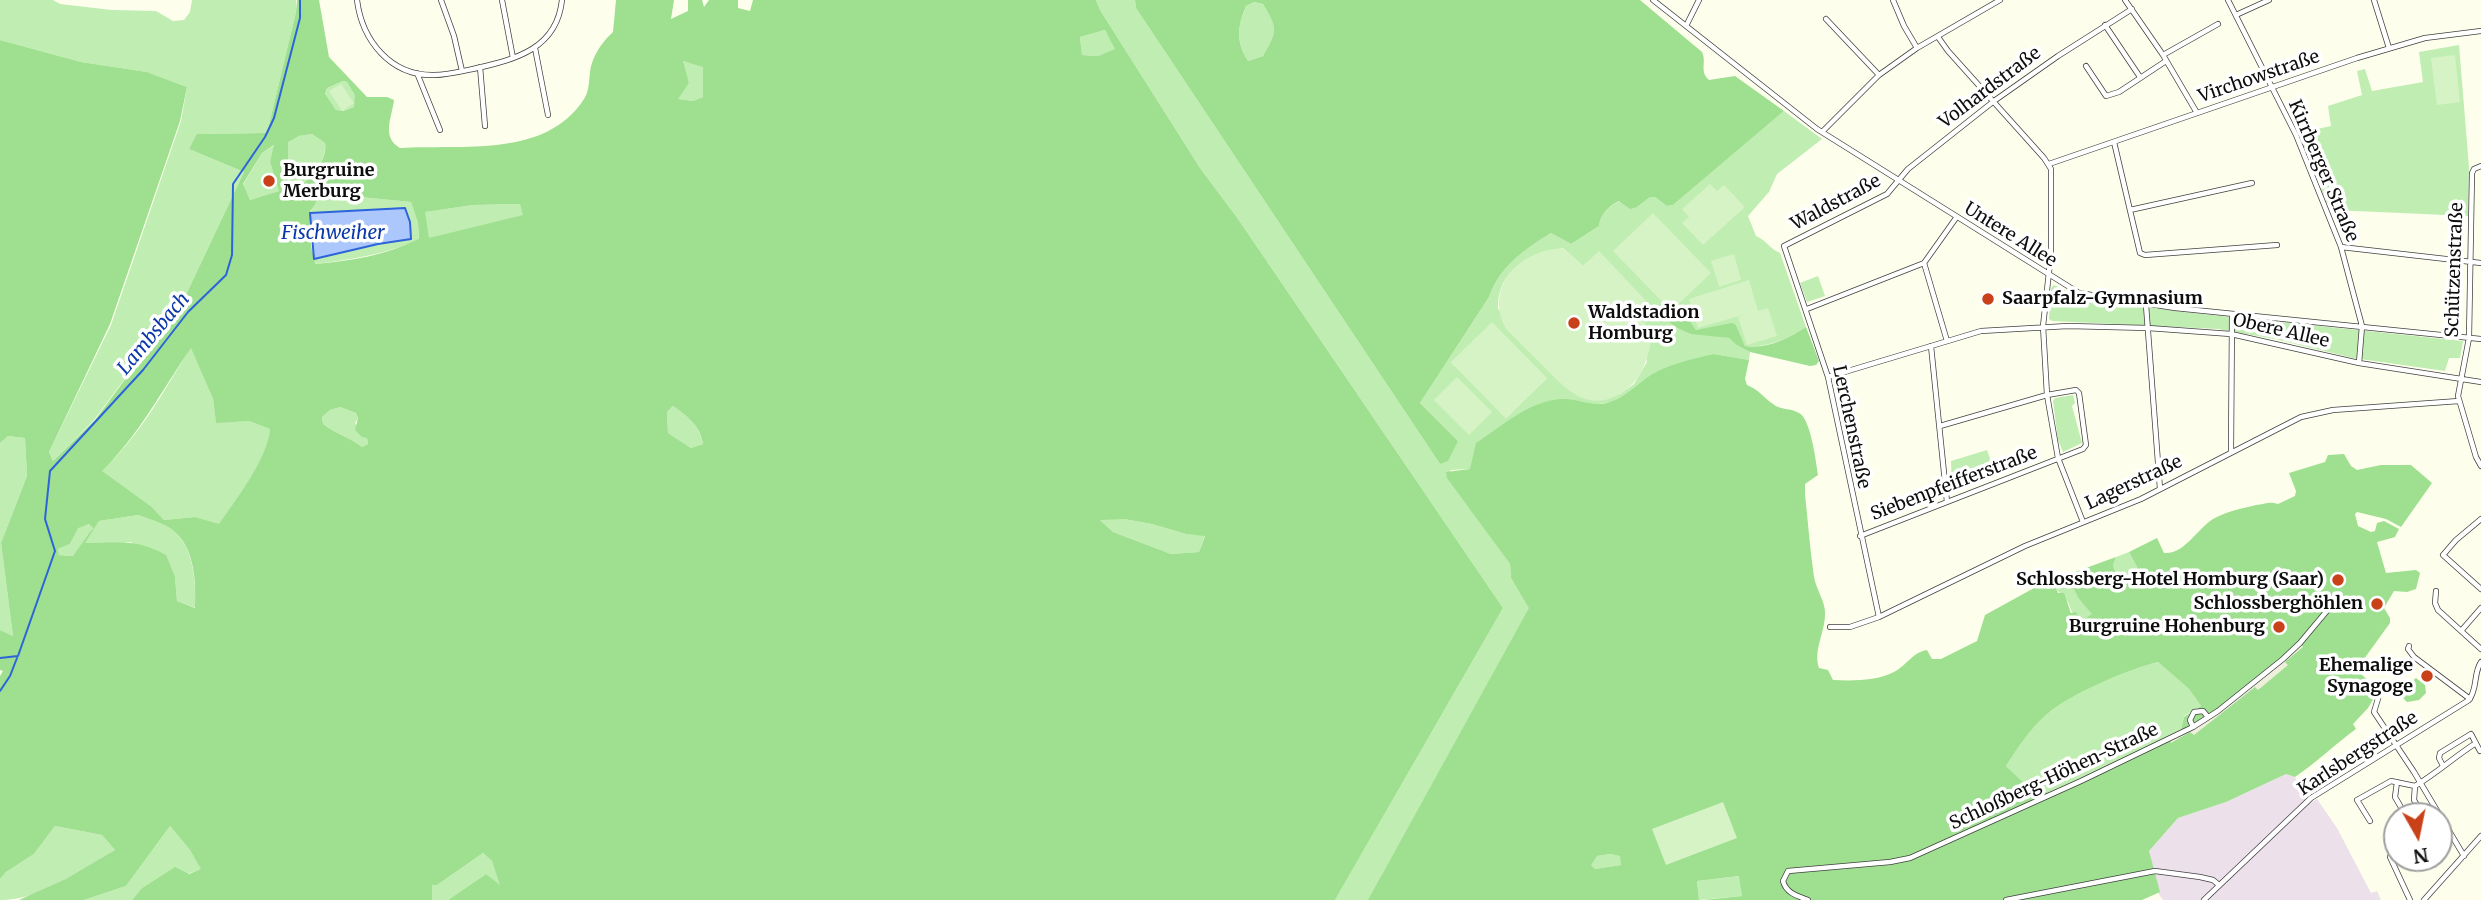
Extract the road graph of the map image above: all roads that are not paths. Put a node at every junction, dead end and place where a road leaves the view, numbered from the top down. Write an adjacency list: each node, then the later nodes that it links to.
1 (357, 0): 29 (street)
2 (440, 0): 28 (street)
3 (502, 0): 24 (street)
4 (562, 0): 21 (street)
5 (1653, 0): 18 (street, Untere Allee)
6 (1699, 0): 18 (street)
7 (1893, 0): 22 (street)
8 (2000, 0): 20 (street)
9 (2126, 0): 13 (street)
10 (2228, 0): 14 (street, Kirrberger Straße)
11 (2269, 0): 14 (street)
12 (2374, 0): 23 (street)
13 (2132, 9): 17 (street, Volhardstraße); 25 (street)
14 (2235, 15): 32 (street, Kirrberger Straße)
15 (1826, 19): 30 (street)
16 (2218, 24): 25 (street)
17 (2105, 25): 31 (street); 33 (street, Volhardstraße)
18 (1686, 26): 38 (street, Untere Allee)
19 (2481, 31): 23 (street, Virchowstraße)
20 (1938, 37): 22 (street); 33 (street)
21 (535, 48): 24 (street); 35 (street)
22 (1917, 48): 30 (street)
23 (2389, 48): 32 (street, Virchowstraße)
24 (513, 58): 27 (street)
25 (2165, 58): 31 (street); 34 (street)
26 (2086, 66): 31 (street)
27 (480, 67): 28 (street); 36 (street)
28 (462, 71): 29 (street)
29 (418, 73): 37 (street)
30 (1879, 75): 38 (street)
31 (2140, 78)
32 (2272, 87): 34 (street, Virchowstraße); 48 (street, Kirrberger Straße)
33 (1994, 101): 40 (street); 42 (street, Volhardstraße)
34 (2197, 113): 39 (street, Virchowstraße)
35 (548, 115)
36 (485, 126)
37 (440, 130)
38 (1822, 132): 42 (street, Untere Allee)
39 (2114, 142): 40 (street, Virchowstraße); 44 (street)
40 (2049, 164): 52 (street)
41 (2481, 166): 49 (street, Schützenstraße)
42 (1898, 182): 45 (street, Untere Allee); 47 (street, Waldstraße)
43 (2252, 183): 44 (street)
44 (2130, 210): 46 (street)
45 (1956, 218): 50 (street); 52 (street, Untere Allee)
46 (2277, 245)
47 (1784, 246): 54 (street, Lerchenstraße)
48 (2341, 247): 49 (street); 57 (street, Kirrberger Straße)
49 (2471, 262): 51 (street); 60 (street, Schützenstraße)
50 (1924, 263): 54 (street); 62 (street)
51 (2481, 263)
52 (2049, 276): 53 (street, Untere Allee); 56 (street)
53 (2146, 304): 55 (street, Untere Allee); 58 (street)
54 (1807, 309): 65 (street, Lerchenstraße)
55 (2232, 314): 57 (street, Untere Allee); 59 (street)
56 (2043, 326): 58 (street, Obere Allee); 62 (street, Obere Allee); 68 (street)
57 (2362, 326): 60 (street, Untere Allee); 64 (street, Kirrberger Straße)
58 (2148, 328): 59 (street, Obere Allee); 74 (street)
59 (2231, 334): 64 (street, Obere Allee); 71 (street)
60 (2469, 338): 61 (street, Untere Allee); 66 (street, Schützenstraße)
61 (2481, 339)
62 (1947, 341): 63 (street, Obere Allee)
63 (1931, 346): 65 (street, Obere Allee); 70 (street)
64 (2358, 363): 66 (street, Obere Allee)
65 (1828, 377): 78 (street, Lerchenstraße)
66 (2461, 379): 67 (street, Obere Allee); 69 (street, Schützenstraße)
67 (2481, 382)
68 (2048, 395): 70 (street); 72 (street); 72 (street, Siebenpfeifferstraße)
69 (2459, 401): 71 (street, Lagerstraße); 73 (street)
70 (1940, 426): 75 (street)
71 (2231, 452): 74 (street, Lagerstraße)
72 (2058, 458): 75 (street, Siebenpfeifferstraße); 76 (street)
73 (2481, 466)
74 (2161, 489): 76 (street, Lagerstraße)
75 (1947, 502): 78 (street, Siebenpfeifferstraße)
76 (2084, 522): 83 (street, Lagerstraße)
77 (2480, 522): 79 (street)
78 (1860, 536): 83 (street, Lerchenstraße)
79 (2481, 589)
80 (2436, 591): 85 (street)
81 (2331, 606): 91 (street, Schloßberg-Höhen-Straße)
82 (2481, 608): 85 (street)
83 (1879, 617): 84 (street, Lagerstraße)
84 (1830, 627)
85 (2461, 631): 87 (street)
86 (2409, 646): 90 (street)
87 (2481, 649)
88 (2481, 662): 90 (street)
89 (2380, 692): 94 (street)
90 (2471, 697): 94 (street, Karlsbergstraße)
91 (2208, 717): 92 (street, Schloßberg-Höhen-Straße); 92 (street)
92 (2193, 727): 106 (street, Schloßberg-Höhen-Straße)
93 (2476, 743): 95 (street); 96 (street); 96 (street)
94 (2396, 745): 98 (street); 105 (street, Karlsbergstraße)
95 (2480, 751)
96 (2443, 766): 98 (street)
97 (2397, 781): 98 (street); 99 (street); 101 (street)
98 (2418, 784): 100 (street); 103 (street)
99 (2398, 802)
100 (2415, 802)
101 (2370, 821)
102 (2481, 836): 103 (street)
103 (2464, 856): 110 (street)
104 (2397, 872): 109 (street)
105 (2219, 885): 107 (street); 108 (street, Karlsbergstraße)
106 (1808, 900)
107 (2006, 900)
108 (2204, 900)
109 (2410, 900)
110 (2424, 900)

